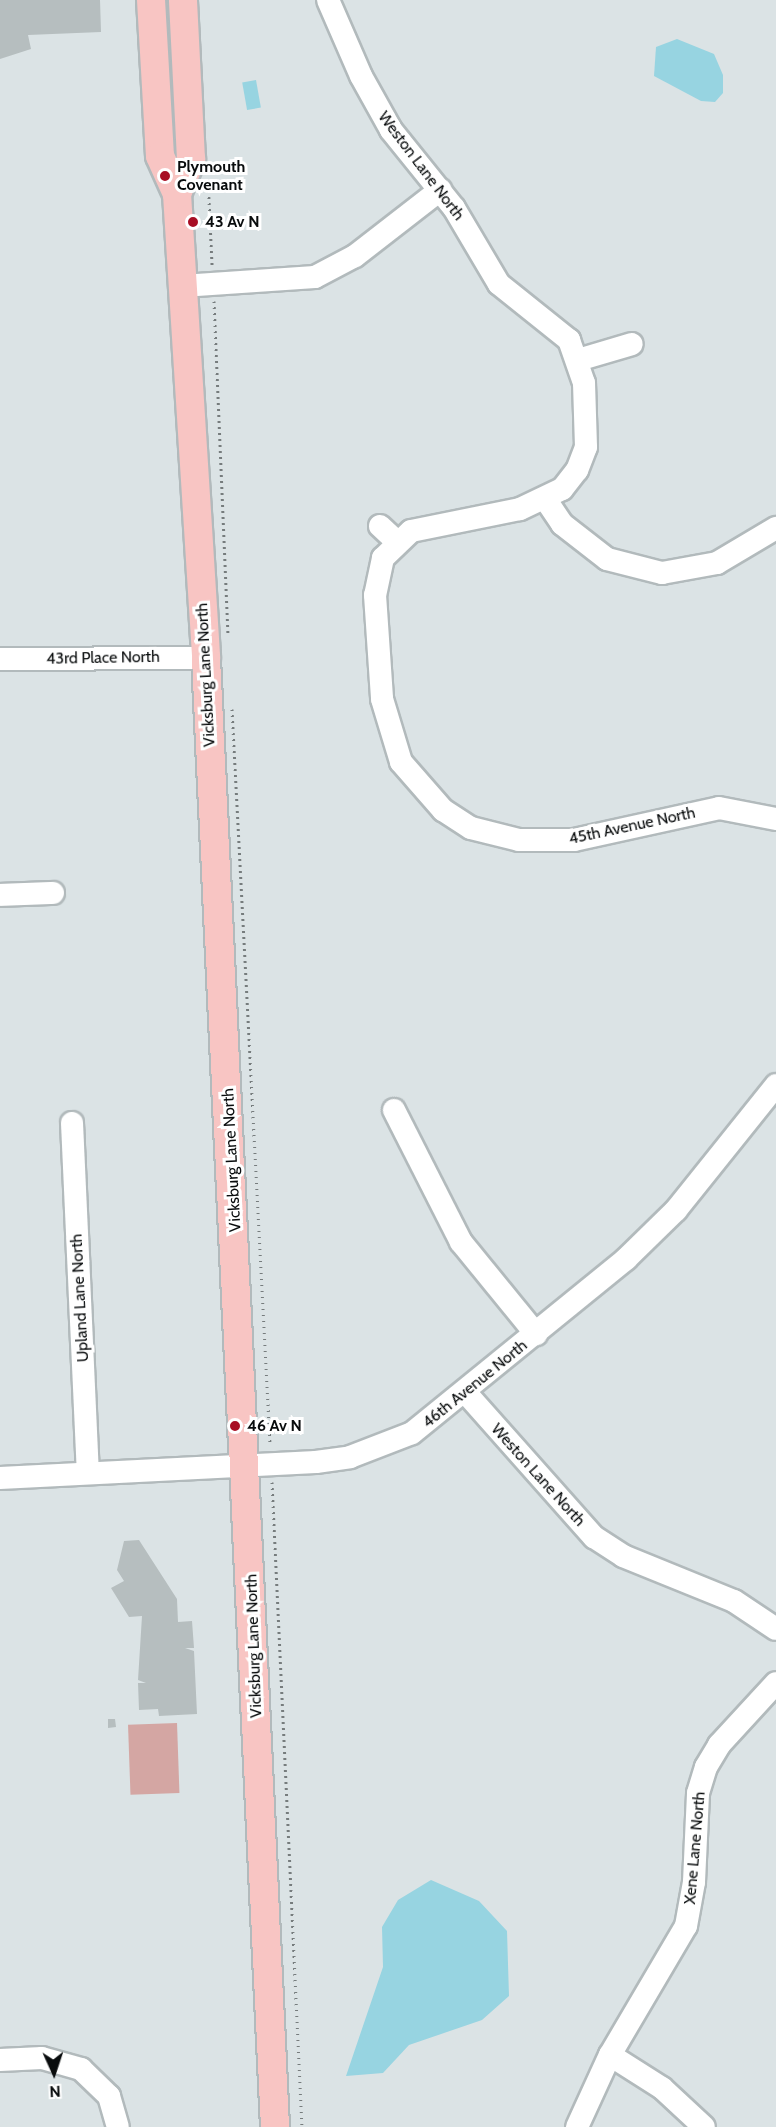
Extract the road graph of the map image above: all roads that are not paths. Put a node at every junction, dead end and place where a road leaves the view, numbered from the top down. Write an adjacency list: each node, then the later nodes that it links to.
1 (151, 0): 5 (main road, Vicksburg Lane North)
2 (183, 0): 5 (main road, Vicksburg Lane North)
3 (328, 0): 4 (street, Weston Lane North)
4 (440, 190): 6 (street); 8 (street, Weston Lane North)
5 (177, 194): 6 (main road, Vicksburg Lane North)
6 (182, 286): 11 (main road, Vicksburg Lane North)
7 (632, 344): 8 (street)
8 (578, 360): 9 (street, Weston Lane North)
9 (546, 500): 10 (street); 13 (street, 45th Avenue North)
10 (776, 528)
11 (217, 651): 12 (street, 43rd Place North); 21 (main road, Vicksburg Lane North)
12 (0, 659)
13 (776, 819)
14 (53, 893): 15 (street)
15 (0, 895)
16 (776, 1085): 19 (street, 46th Avenue North)
17 (394, 1110): 19 (street)
18 (72, 1123): 22 (street, Upland Lane North)
19 (536, 1334): 20 (street, 46th Avenue North)
20 (466, 1393): 21 (street, 46th Avenue North); 24 (street, Weston Lane North)
21 (259, 1465): 22 (street, 46th Avenue North); 29 (main road, Vicksburg Lane North)
22 (88, 1473): 23 (street, 46th Avenue North)
23 (0, 1478)
24 (776, 1629)
25 (776, 1683): 26 (street, Xene Lane North)
26 (610, 2055): 30 (street, Xene Lane North); 31 (street)
27 (0, 2060): 28 (street)
28 (118, 2127)
29 (275, 2127)
30 (577, 2127)
31 (704, 2127)

